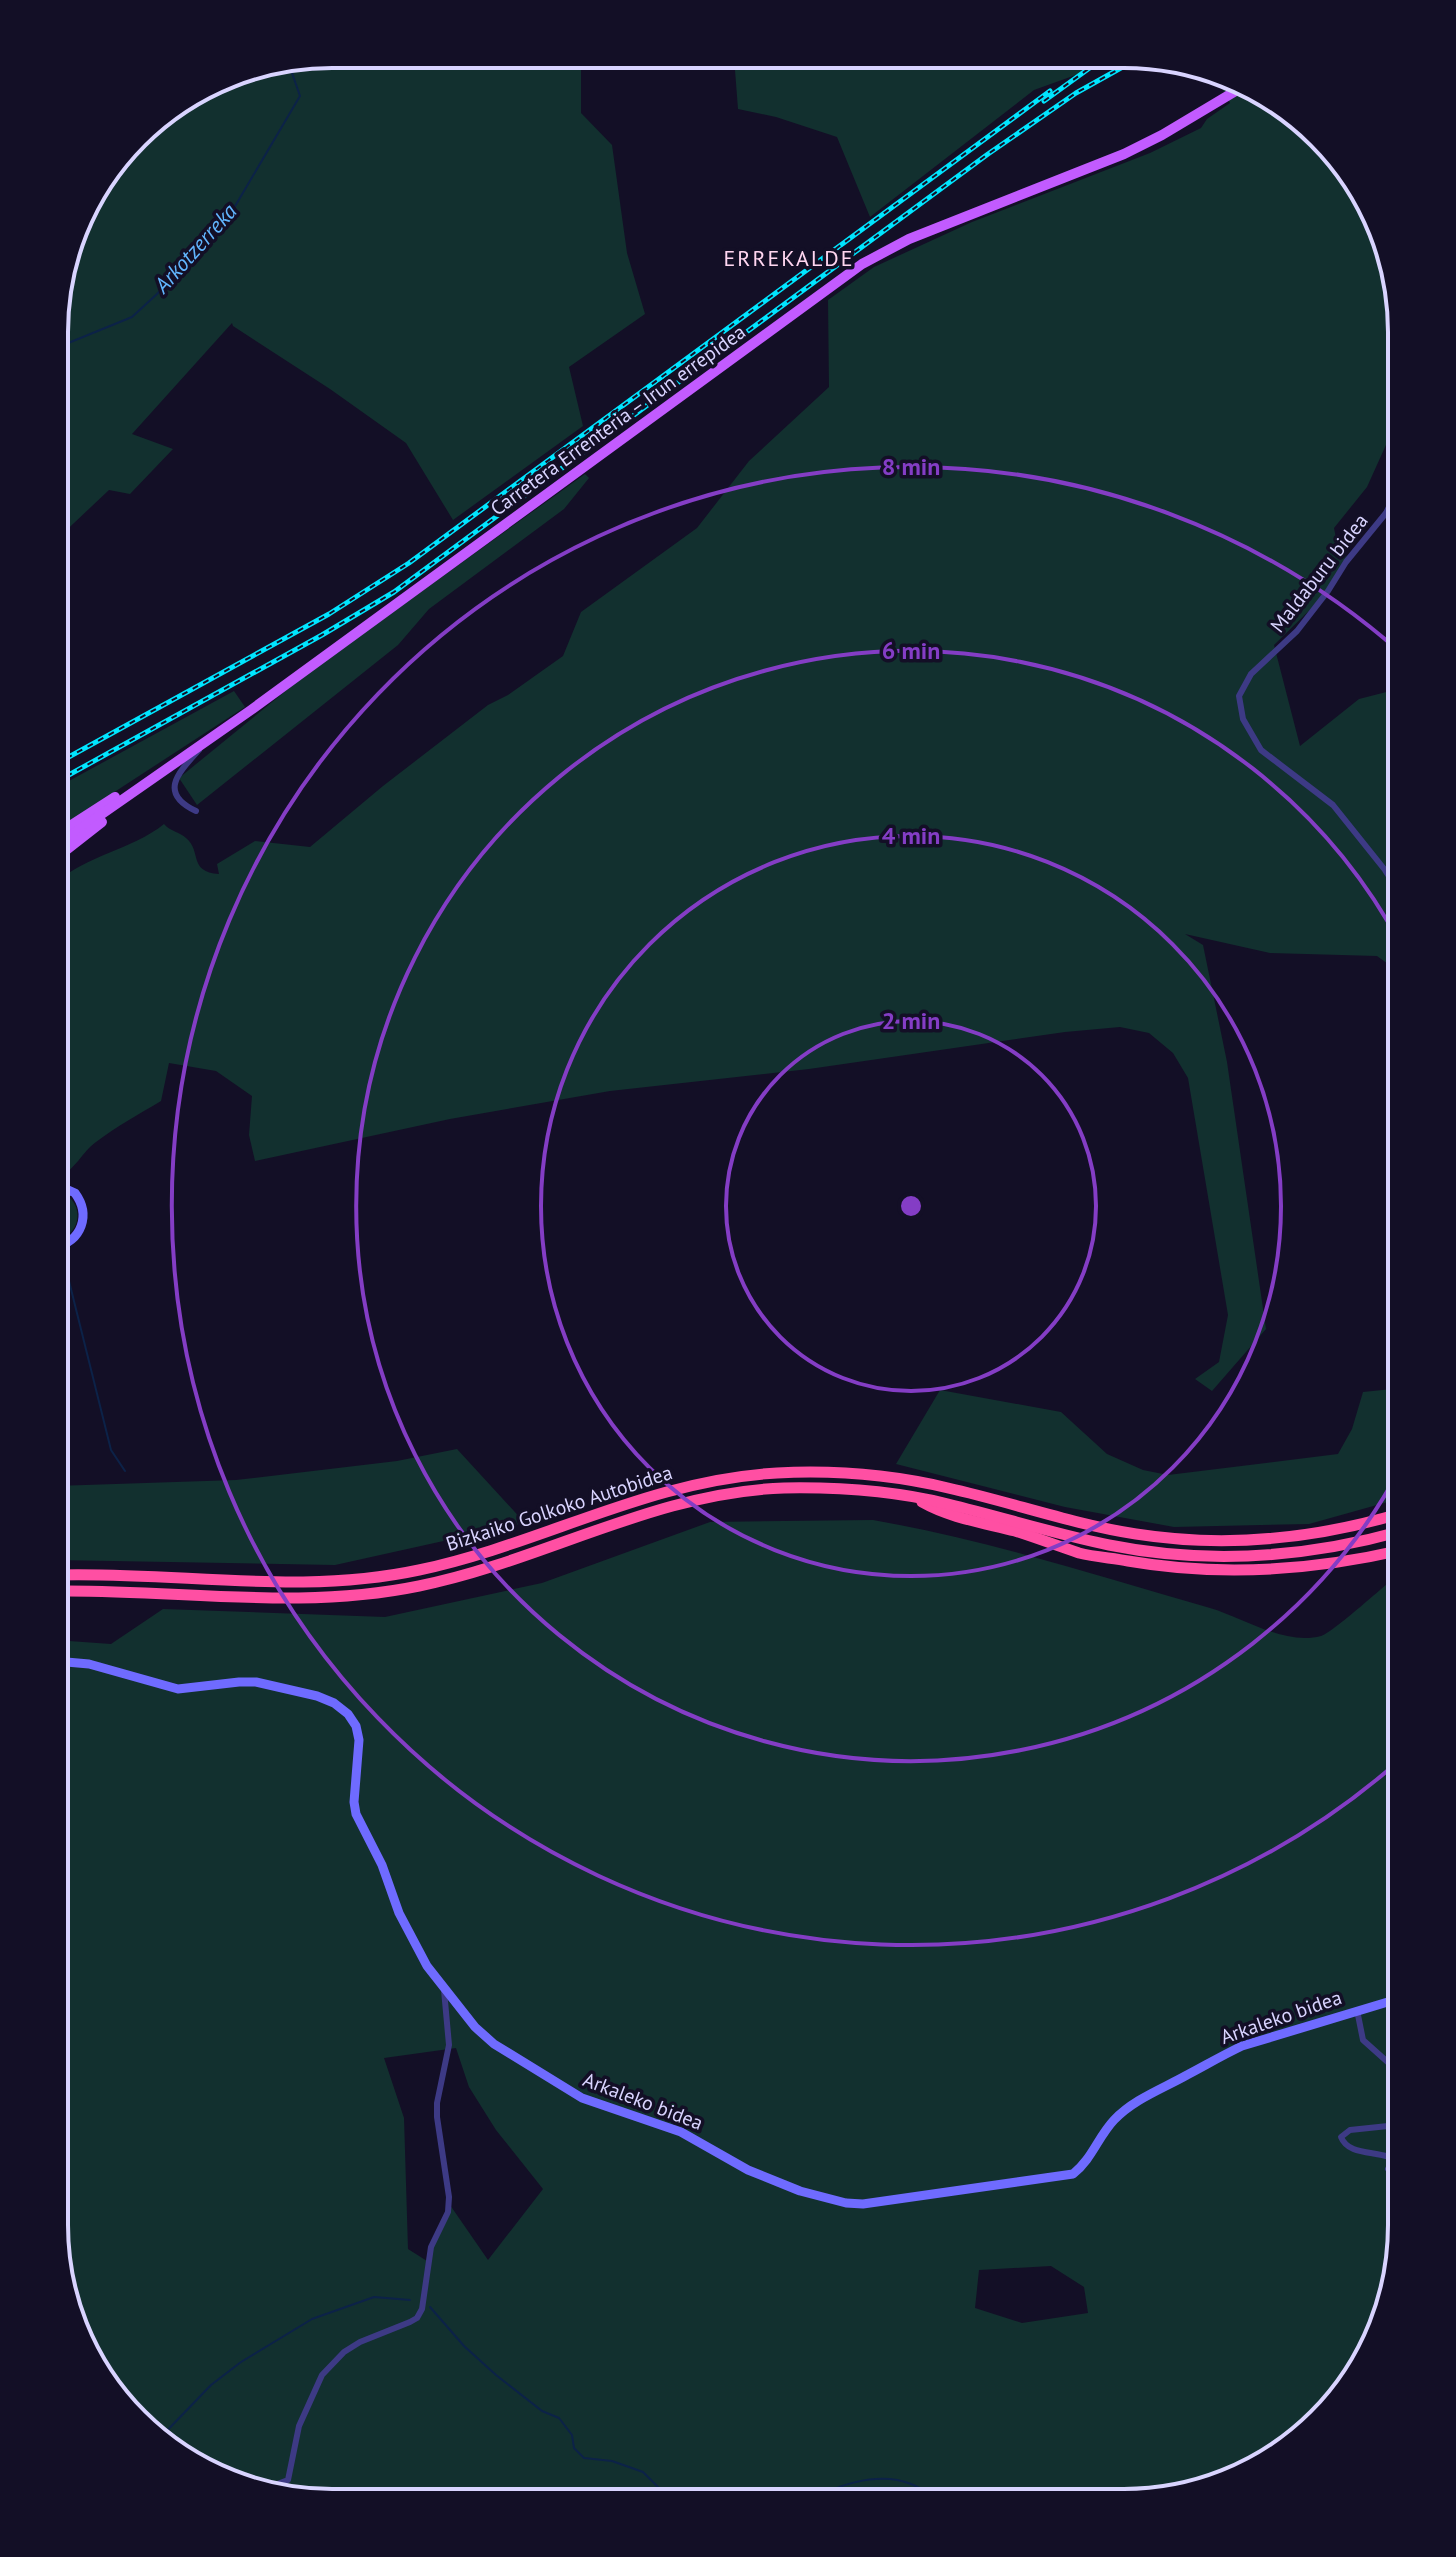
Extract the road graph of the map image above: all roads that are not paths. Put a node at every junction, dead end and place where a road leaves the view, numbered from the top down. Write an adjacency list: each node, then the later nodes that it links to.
1 (1234, 92): 3 (main road, Carretera Errenteria – Irun errepidea)
2 (1388, 509): 10 (street, Maldaburu bidea)
3 (208, 741): 4 (main road, Carretera Errenteria – Irun errepidea); 6 (street)
4 (149, 782): 5 (main road, Carretera Errenteria – Irun errepidea); 7 (main road)
5 (127, 797): 8 (main road, Carretera Errenteria – Irun errepidea); 9 (main road)
6 (196, 811)
7 (68, 827)
8 (68, 838)
9 (68, 849)
10 (1388, 874)
11 (68, 1191): 12 (street)
12 (68, 1242)
13 (912, 1496): 15 (highway, Bizkaiko Golkoko Autobidea); 16 (highway); 18 (highway, Bizkaiko Golkoko Autobidea)
14 (1387, 1515): 17 (highway, Bizkaiko Golkoko Autobidea)
15 (1387, 1534)
16 (1387, 1553)
17 (68, 1575)
18 (68, 1591)
19 (69, 1662): 20 (street, Arkaleko bidea)
20 (444, 1989): 22 (street, Arkaleko bidea); 26 (street)
21 (1387, 2002): 22 (street, Arkaleko bidea)
22 (1357, 2010): 23 (street)
23 (1387, 2062)
24 (1387, 2126): 25 (street)
25 (1387, 2157)
26 (280, 2483)

